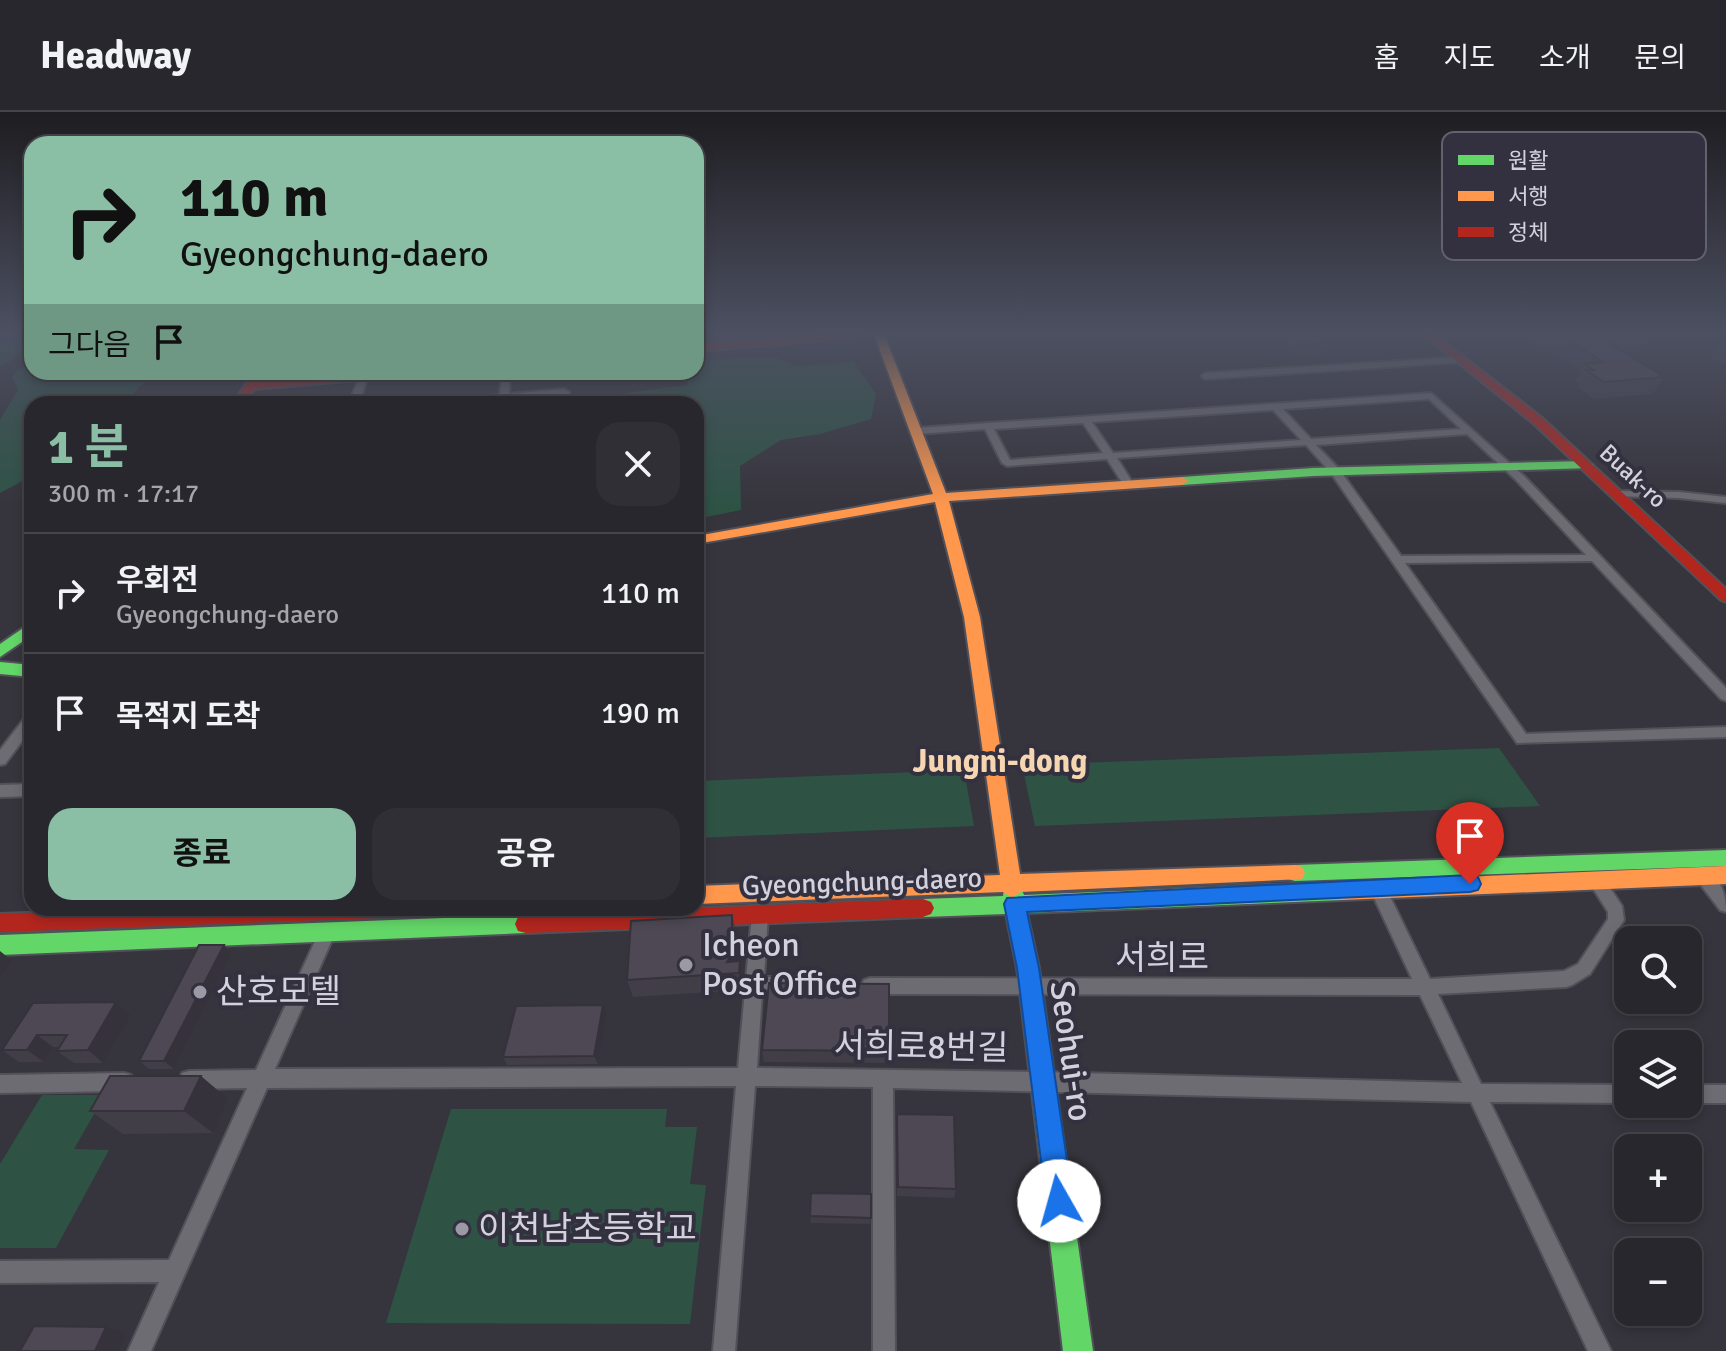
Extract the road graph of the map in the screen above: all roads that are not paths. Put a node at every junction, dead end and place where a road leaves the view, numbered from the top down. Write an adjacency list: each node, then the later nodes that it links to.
1 (901, 392): 8 (street, Seohui-ro)
2 (1501, 392): 12 (street, Buak-ro)
3 (534, 396): 4 (street)
4 (564, 396)
5 (1275, 406): 6 (street); 9 (street); 10 (street)
6 (1085, 418): 7 (street); 11 (street)
7 (988, 426): 8 (street); 11 (street)
8 (916, 431): 17 (street, Seohui-ro)
9 (1469, 431): 10 (street); 13 (street)
10 (1310, 442): 11 (street); 14 (street)
11 (1110, 455): 15 (street)
12 (1586, 465): 13 (street); 16 (street, Buak-ro)
13 (1507, 467): 14 (street); 20 (street)
14 (1335, 471): 15 (street); 21 (street)
15 (1129, 485): 17 (street)
16 (1618, 494): 18 (street); 22 (street, Buak-ro)
17 (941, 497): 19 (street); 37 (street, Seohui-ro)
18 (1726, 500)
19 (704, 539)
20 (1595, 558): 21 (street); 27 (street)
21 (1397, 560): 29 (street)
22 (1726, 597)
23 (24, 633): 24 (street)
24 (0, 652)
25 (0, 668): 26 (street)
26 (24, 670)
27 (1726, 696)
28 (24, 728): 30 (street)
29 (1726, 732)
30 (0, 760)
31 (24, 790): 32 (street)
32 (0, 791)
33 (1726, 858): 37 (street, Gyeongchung-daero)
34 (1703, 875): 35 (street, Gyeongchung-daero); 36 (street, Gyeongchung-daero); 41 (street)
35 (1726, 875)
36 (1595, 879): 38 (street, Gyeongchung-daero); 50 (street, 서희로)
37 (1011, 883): 39 (street, Gyeongchung-daero); 40 (street, Seohui-ro)
38 (1377, 887): 40 (street, Gyeongchung-daero); 50 (street)
39 (704, 895)
40 (1015, 904): 42 (street, Gyeongchung-daero); 51 (street, Seohui-ro)
41 (1726, 905)
42 (760, 914): 45 (street, Gyeongchung-daero); 47 (street)
43 (189, 916): 44 (street)
44 (0, 923)
45 (327, 933): 46 (street, Gyeongchung-daero); 54 (street)
46 (0, 945)
47 (754, 985): 48 (street); 52 (street)
48 (800, 985)
49 (846, 986): 51 (street, 서희로)
50 (1426, 987): 51 (street, 서희로); 62 (street)
51 (1030, 988): 57 (street, Seohui-ro)
52 (746, 1075): 53 (street, 서희로8번길); 54 (street, 서희로8번길); 66 (street)
53 (883, 1078): 57 (street, 서희로8번길); 67 (street)
54 (260, 1079): 56 (street, 서희로8번길); 63 (street)
55 (138, 1081): 58 (street)
56 (169, 1081)
57 (1044, 1081): 62 (street, 서희로8번길); 68 (street, Seohui-ro)
58 (0, 1084)
59 (1614, 1094): 62 (street, 서희로8번길)
60 (1702, 1094): 61 (street)
61 (1726, 1094)
62 (1477, 1095): 69 (street)
63 (175, 1271): 64 (street); 65 (street)
64 (0, 1272)
65 (139, 1351)
66 (724, 1351)
67 (884, 1351)
68 (1078, 1351)
69 (1600, 1351)

